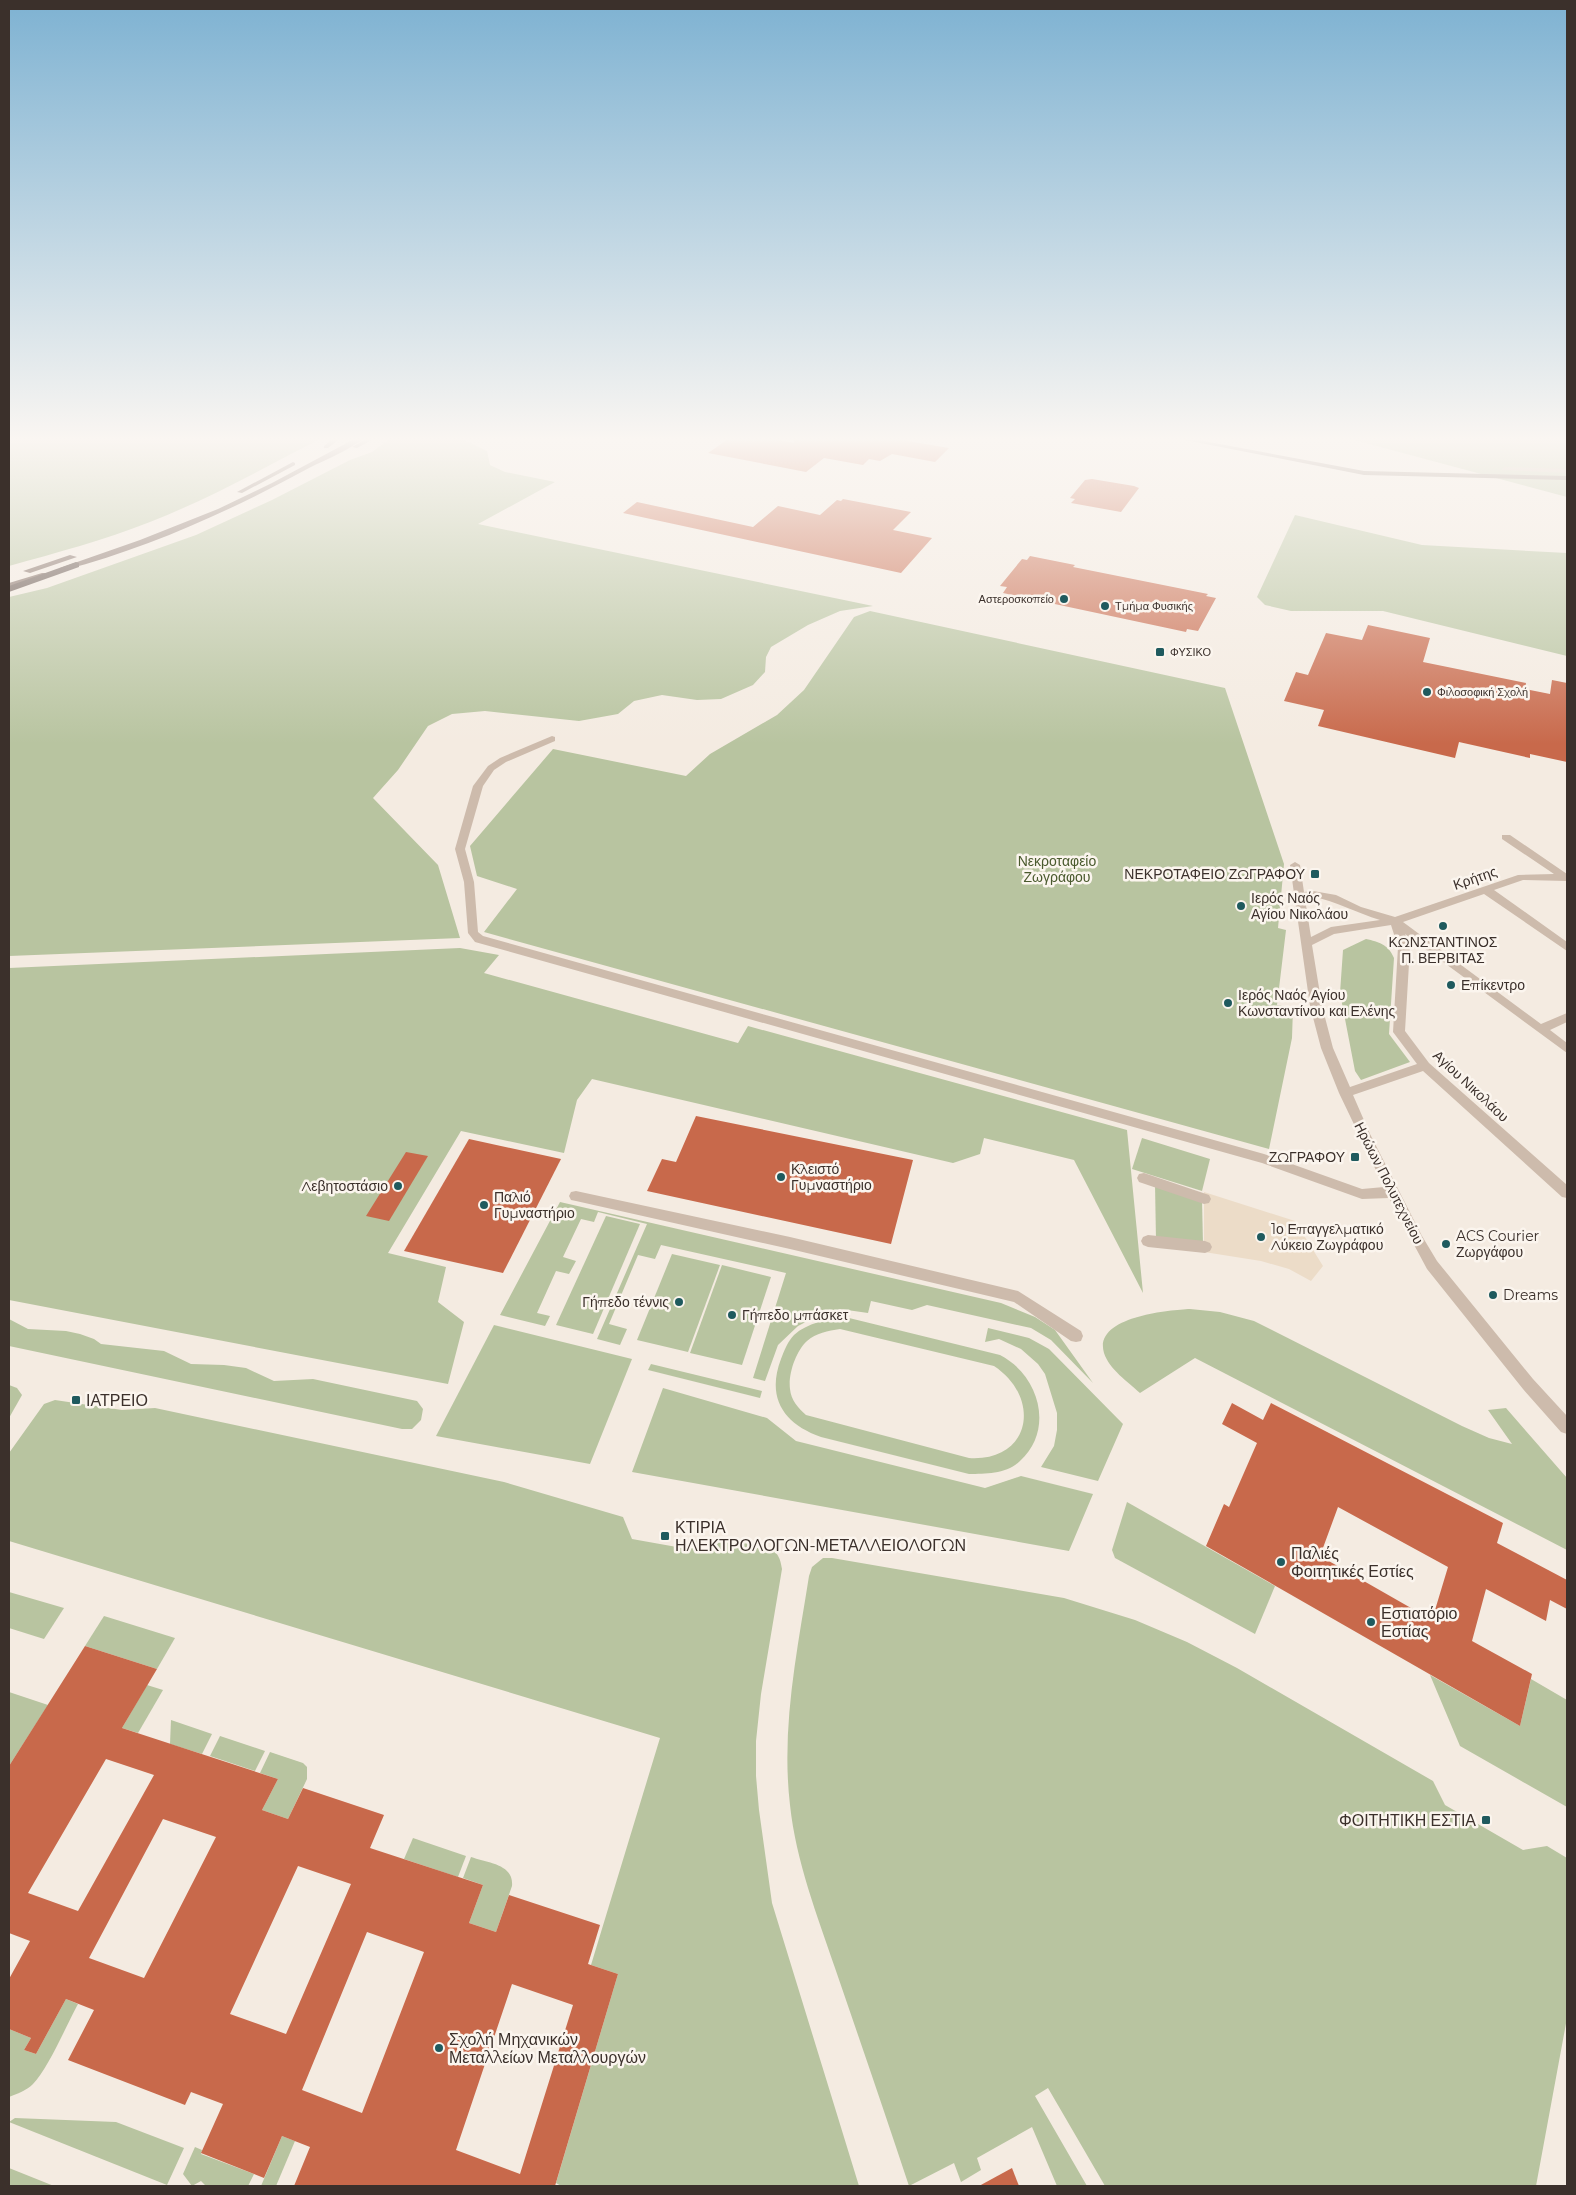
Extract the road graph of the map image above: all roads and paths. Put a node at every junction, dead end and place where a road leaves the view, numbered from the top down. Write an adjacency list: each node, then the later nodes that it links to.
1 (127, 539): 4 (main road)
2 (148, 539): 3 (main road)
3 (76, 565): 5 (main road); 6 (highway)
4 (16, 574)
5 (9, 585)
6 (9, 589)
7 (552, 739): 22 (street)
8 (1506, 837): 10 (street)
9 (1295, 865): 12 (street, Ηρώων Πολυτεχνείου)
10 (1567, 878): 11 (street, Κρήτης)
11 (1486, 890): 13 (street, Κρήτης); 15 (street)
12 (1300, 896): 13 (street); 14 (street, Ηρώων Πολυτεχνείου)
13 (1395, 921): 14 (street, Κρήτης); 17 (street); 19 (street, Αγίου Νικολάου)
14 (1308, 942): 20 (street, Ηρώων Πολυτεχνείου)
15 (1567, 947)
16 (1567, 1017): 17 (street)
17 (1541, 1029): 18 (street)
18 (1567, 1050)
19 (1425, 1066): 20 (street); 23 (street, Αγίου Νικολάου)
20 (1345, 1093): 22 (street, Ηρώων Πολυτεχνείου)
21 (1144, 1178): 25 (street)
22 (1393, 1192): 29 (street, Ηρώων Πολυτεχνείου)
23 (1567, 1194)
24 (576, 1196): 28 (street)
25 (1204, 1199)
26 (1148, 1241): 27 (street)
27 (1204, 1247)
28 (1076, 1336)
29 (1567, 1426)

